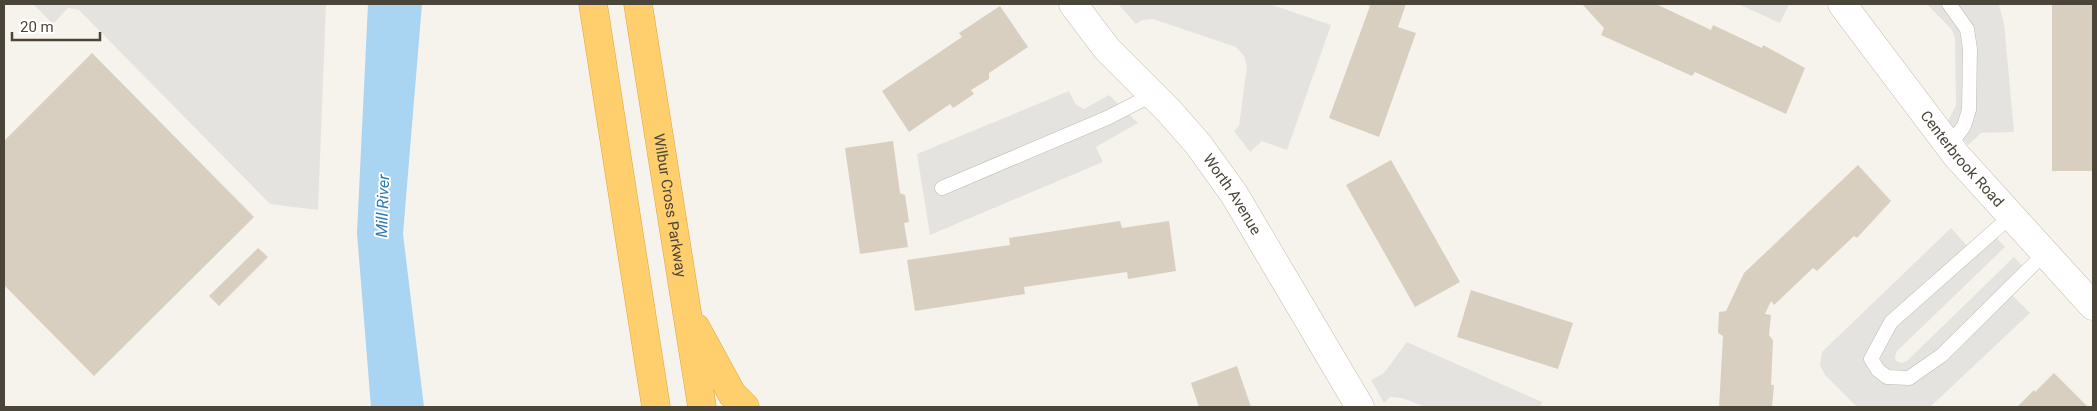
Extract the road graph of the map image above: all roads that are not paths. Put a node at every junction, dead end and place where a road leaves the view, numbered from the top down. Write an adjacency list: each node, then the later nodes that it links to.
1 (593, 4): 13 (highway)
2 (638, 4): 12 (highway, Wilbur Cross Parkway)
3 (1073, 4): 6 (street, Worth Avenue)
4 (1842, 4): 7 (street, Centerbrook Road)
5 (1949, 4): 7 (lane)
6 (1152, 95): 8 (lane); 16 (street, Worth Avenue)
7 (1949, 146): 9 (street, Centerbrook Road)
8 (942, 188)
9 (2011, 216): 10 (street, Centerbrook Road); 10 (lane)
10 (2045, 253): 11 (street, Centerbrook Road)
11 (2093, 306)
12 (687, 310): 14 (highway, Wilbur Cross Parkway); 15 (highway)
13 (656, 407)
14 (702, 407)
15 (745, 407)
16 (1360, 407)

